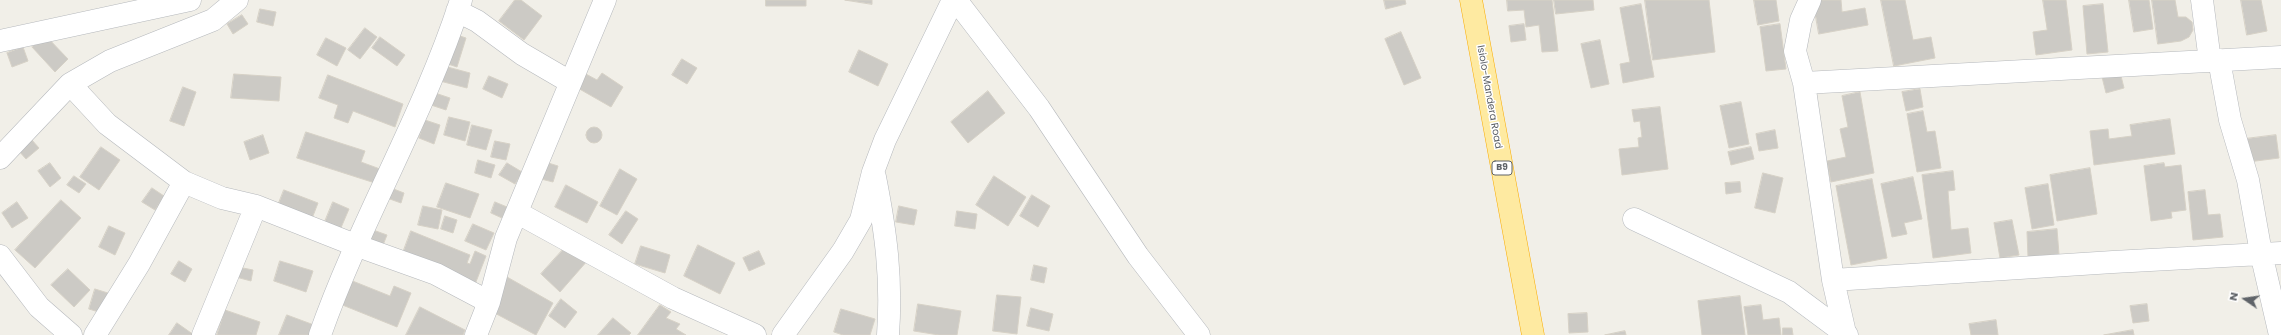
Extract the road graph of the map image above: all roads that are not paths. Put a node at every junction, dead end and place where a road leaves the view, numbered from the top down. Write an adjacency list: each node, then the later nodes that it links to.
1 (190, 0): 10 (street)
2 (237, 0): 15 (street)
3 (605, 0): 13 (street)
4 (953, 0): 17 (street)
5 (956, 0): 36 (street)
6 (1471, 0): 37 (highway, Isiolo-Mandera Road / B9)
7 (1810, 0): 14 (street)
8 (2202, 0): 12 (street)
9 (459, 6): 13 (street); 22 (street)
10 (0, 41)
11 (2281, 57): 12 (street)
12 (2215, 60): 14 (street); 23 (street)
13 (570, 82): 20 (street)
14 (1804, 83): 25 (street)
15 (70, 84): 16 (street); 18 (street)
16 (0, 158)
17 (874, 172): 34 (street); 35 (street)
18 (184, 182): 19 (street); 29 (street)
19 (256, 206): 22 (street); 30 (street)
20 (518, 213): 26 (street); 33 (street)
21 (1634, 219): 27 (street)
22 (355, 245): 26 (street); 31 (street)
23 (2271, 253): 25 (street); 38 (street)
24 (0, 256): 28 (street)
25 (1834, 280): 27 (street)
26 (489, 302): 32 (street)
27 (1846, 334)
28 (71, 335)
29 (96, 335)
30 (203, 335)
31 (320, 335)
32 (476, 335)
33 (755, 335)
34 (783, 335)
35 (888, 335)
36 (1199, 335)
37 (1533, 335)
38 (2280, 335)

